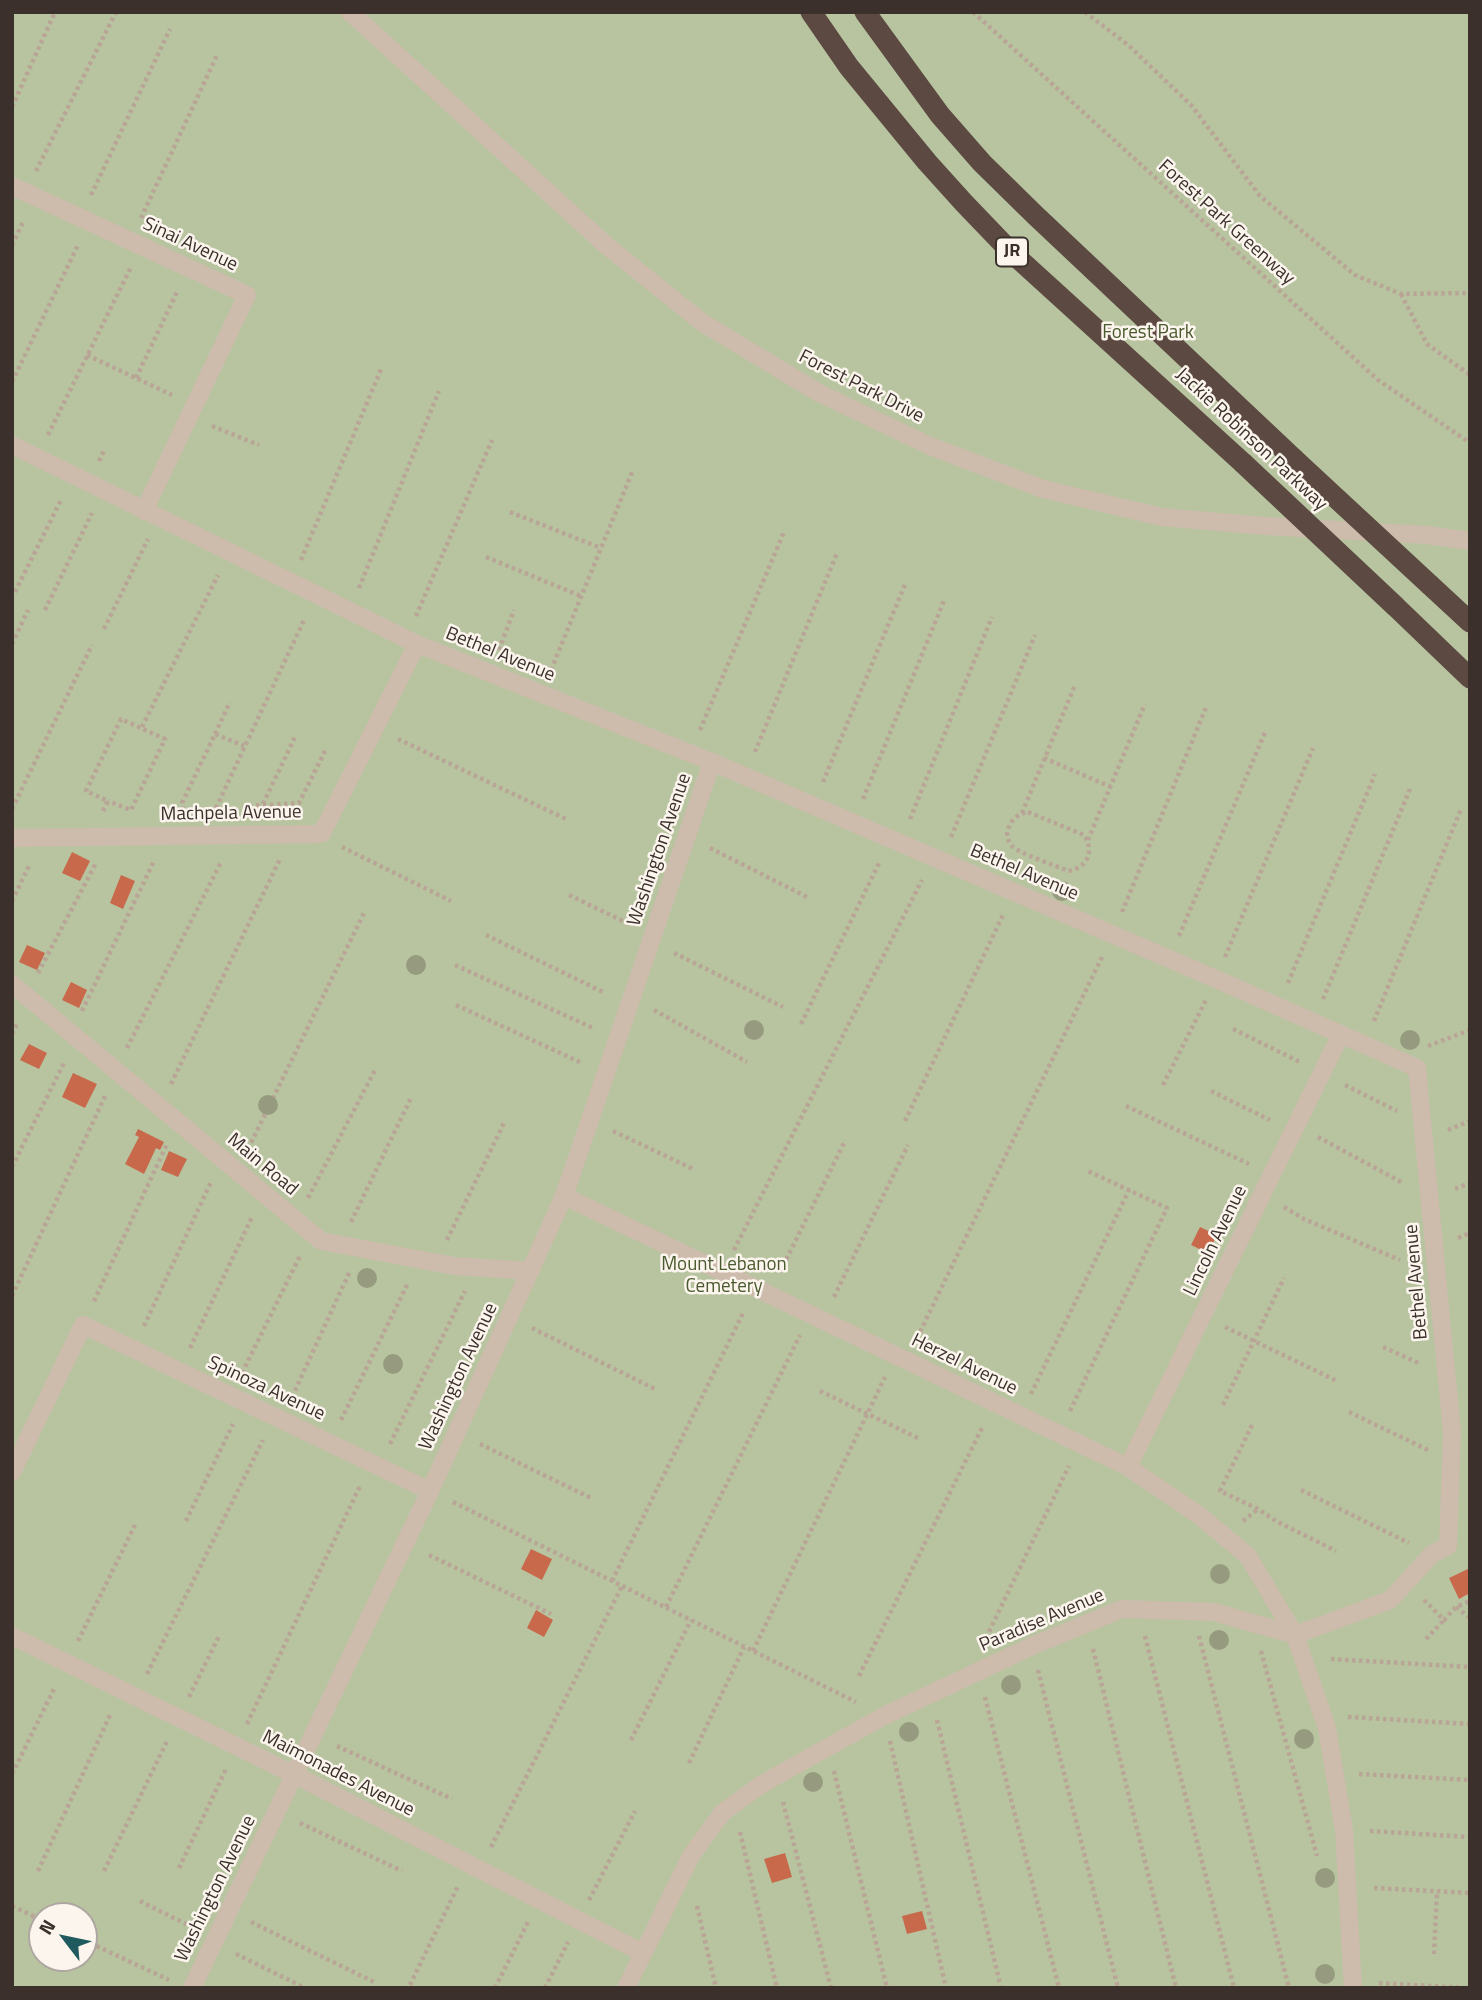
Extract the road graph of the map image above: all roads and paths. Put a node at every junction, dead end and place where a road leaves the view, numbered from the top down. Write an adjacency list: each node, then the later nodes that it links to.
1 (55, 12): 10 (path)
2 (116, 12): 11 (path)
3 (350, 12): 35 (street, Forest Park Drive)
4 (811, 12): 58 (highway, Jackie Robinson Parkway / JR, bridge)
5 (865, 12): 51 (highway, Jackie Robinson Parkway / JR, bridge)
6 (973, 12): 25 (path, Forest Park Greenway)
7 (1085, 12): 16 (path)
8 (170, 29): 12 (path)
9 (218, 53): 13 (path)
10 (12, 107)
11 (19, 189): 12 (street, Sinai Avenue)
12 (85, 220): 13 (street, Sinai Avenue); 21 (path)
13 (136, 243): 14 (street, Sinai Avenue); 17 (path)
14 (188, 268): 20 (path); 23 (street, Sinai Avenue)
15 (1470, 293): 16 (path)
16 (1401, 294): 19 (path)
17 (87, 355): 20 (path); 28 (path)
18 (382, 367): 41 (path)
19 (1470, 374)
20 (135, 378): 23 (path)
21 (12, 382)
22 (439, 391): 49 (path)
23 (191, 412): 27 (path); 33 (street, Sinai Avenue)
24 (492, 440): 54 (path)
25 (1470, 443)
26 (12, 445): 28 (street, Bethel Avenue)
27 (259, 445)
28 (37, 458): 30 (street, Bethel Avenue)
29 (633, 470): 36 (path)
30 (73, 476): 31 (street, Bethel Avenue); 42 (path)
31 (103, 491): 33 (street, Bethel Avenue); 47 (path)
32 (510, 512): 36 (path)
33 (151, 515): 37 (street, Bethel Avenue); 52 (path)
34 (784, 532): 72 (path)
35 (1470, 541)
36 (601, 548): 44 (path)
37 (229, 553): 41 (street, Bethel Avenue); 64 (path)
38 (837, 554): 76 (path)
39 (485, 557): 44 (path)
40 (906, 582): 81 (path)
41 (291, 583): 43 (street, Bethel Avenue)
42 (15, 592)
43 (316, 595): 49 (street, Bethel Avenue); 69 (path)
44 (581, 596): 60 (path)
45 (945, 598): 88 (path)
46 (28, 610): 55 (path)
47 (45, 610)
48 (514, 610): 57 (path)
49 (349, 612): 54 (street, Bethel Avenue)
50 (992, 617): 99 (path)
51 (1470, 622)
52 (104, 629)
53 (1035, 635): 101 (path)
54 (411, 642): 57 (street, Bethel Avenue); 65 (street, Machpela Avenue)
55 (12, 644)
56 (92, 645): 84 (path)
57 (490, 673): 60 (street, Bethel Avenue)
58 (1470, 678)
59 (1075, 685): 73 (path)
60 (541, 694): 72 (street, Bethel Avenue)
61 (230, 702): 67 (path)
62 (1145, 705): 77 (path)
63 (1207, 705): 108 (path)
64 (142, 727): 79 (path); 79 (path)
65 (375, 728): 87 (path); 90 (street, Machpela Avenue)
66 (1266, 730): 111 (path)
67 (215, 734): 69 (path); 91 (path)
68 (295, 737): 80 (path)
69 (244, 747): 82 (path)
70 (326, 748): 80 (path)
71 (1313, 748): 113 (path)
72 (690, 753): 74 (street, Bethel Avenue)
73 (1044, 758): 77 (path); 86 (path)
74 (712, 762): 76 (street, Bethel Avenue); 96 (street, Washington Avenue)
75 (1376, 774): 117 (path)
76 (745, 776): 81 (street, Bethel Avenue)
77 (1111, 786): 100 (path)
78 (1410, 789): 119 (path)
79 (108, 800): 94 (path)
80 (262, 805): 83 (path)
81 (814, 805): 88 (street, Bethel Avenue)
82 (227, 807)
83 (239, 807)
84 (12, 809)
85 (1461, 809): 125 (path)
86 (1022, 813): 100 (path); 100 (path)
87 (568, 820)
88 (853, 822): 99 (street, Bethel Avenue)
89 (292, 834): 90 (street, Machpela Avenue); 92 (street, Machpela Avenue); 135 (path)
90 (317, 834): 106 (path)
91 (186, 835): 92 (street, Machpela Avenue); 93 (street, Machpela Avenue)
92 (234, 835): 130 (path)
93 (166, 836): 95 (street, Machpela Avenue); 124 (path)
94 (90, 837): 95 (street, Machpela Avenue); 98 (street, Machpela Avenue)
95 (110, 837): 114 (path)
96 (686, 837): 104 (path); 110 (street, Washington Avenue)
97 (12, 838): 98 (street, Machpela Avenue)
98 (42, 838): 105 (path)
99 (896, 841): 101 (street, Bethel Avenue); 120 (path)
100 (1088, 841)
101 (937, 859): 102 (street, Bethel Avenue); 162 (path)
102 (1014, 892): 108 (street, Bethel Avenue); 137 (path)
103 (569, 895): 110 (path)
104 (809, 898)
105 (12, 901)
106 (451, 901)
107 (365, 911): 148 (path)
108 (1113, 934): 111 (street, Bethel Avenue); 175 (path)
109 (486, 935): 115 (path)
110 (652, 939): 115 (street, Washington Avenue); 118 (path)
111 (1169, 959): 113 (street, Bethel Avenue)
112 (455, 965): 123 (path)
113 (1216, 979): 117 (street, Bethel Avenue); 131 (path)
114 (19, 990): 124 (street, Main Road)
115 (631, 1001): 123 (street, Washington Avenue); 126 (path)
116 (456, 1005): 128 (path)
117 (1278, 1006): 119 (street, Bethel Avenue)
118 (783, 1007)
119 (1314, 1022): 122 (street, Bethel Avenue)
120 (801, 1024)
121 (1233, 1029): 129 (path)
122 (1341, 1034): 125 (street, Bethel Avenue); 129 (street, Lincoln Avenue)
123 (618, 1039): 128 (street, Washington Avenue)
124 (71, 1042): 130 (street, Main Road); 144 (path)
125 (1365, 1044): 139 (street, Bethel Avenue)
126 (747, 1062)
127 (375, 1070): 155 (path)
128 (605, 1074): 136 (street, Washington Avenue)
129 (1323, 1074): 139 (path); 140 (street, Lincoln Avenue)
130 (113, 1077): 135 (street, Main Road); 167 (path)
131 (1163, 1085)
132 (1210, 1091): 140 (path)
133 (411, 1098): 157 (path)
134 (1126, 1106): 149 (path)
135 (160, 1107): 148 (street, Main Road)
136 (590, 1120): 146 (path); 152 (street, Washington Avenue)
137 (905, 1121)
138 (504, 1123): 159 (path)
139 (1423, 1124): 153 (street, Bethel Avenue)
140 (1295, 1128): 149 (street, Lincoln Avenue); 153 (path)
141 (172, 1134): 171 (path)
142 (845, 1141): 166 (path)
143 (908, 1144): 170 (path)
144 (12, 1167)
145 (216, 1170): 174 (path)
146 (695, 1170)
147 (1086, 1170): 150 (path)
148 (237, 1171): 155 (street, Main Road)
149 (1272, 1174): 151 (street, Lincoln Avenue)
150 (1129, 1190): 186 (path); 190 (path)
151 (1262, 1194): 158 (path); 168 (street, Lincoln Avenue)
152 (564, 1196): 161 (street, Washington Avenue); 162 (street, Herzel Avenue)
153 (1431, 1198): 177 (street, Bethel Avenue)
154 (257, 1205): 176 (path)
155 (297, 1221): 157 (street, Main Road)
156 (306, 1245): 181 (path)
157 (340, 1245): 159 (street, Main Road)
158 (1400, 1260)
159 (436, 1262): 161 (street, Main Road)
160 (351, 1270): 187 (path)
161 (531, 1271): 169 (street, Washington Avenue)
162 (723, 1273): 166 (street, Herzel Avenue)
163 (411, 1276): 192 (path)
164 (1284, 1278): 172 (path)
165 (467, 1286): 195 (path)
166 (762, 1291): 170 (street, Herzel Avenue); 205 (path)
167 (12, 1296)
168 (1202, 1316): 172 (path); 196 (street, Lincoln Avenue)
169 (510, 1317): 179 (path); 189 (street, Washington Avenue)
170 (816, 1317): 175 (street, Herzel Avenue); 210 (path)
171 (83, 1325): 174 (street, Spinoza Avenue); 197 (street)
172 (1254, 1341): 178 (path); 183 (path)
173 (1383, 1347): 177 (path)
174 (133, 1349): 176 (street, Spinoza Avenue)
175 (901, 1358): 182 (street, Herzel Avenue); 185 (path)
176 (179, 1371): 181 (street, Spinoza Avenue)
177 (1447, 1376): 194 (street, Bethel Avenue)
178 (1337, 1381)
179 (655, 1389)
180 (820, 1391): 185 (path)
181 (237, 1399): 187 (street, Spinoza Avenue); 201 (path)
182 (994, 1403): 186 (street, Herzel Avenue); 229 (path)
183 (1223, 1405)
184 (1349, 1412): 194 (path)
185 (866, 1413): 191 (path); 225 (path)
186 (1021, 1416): 190 (street, Herzel Avenue)
187 (278, 1419): 192 (street, Spinoza Avenue); 230 (path)
188 (1252, 1425): 203 (path)
189 (457, 1433): 199 (street, Washington Avenue); 200 (path)
190 (1059, 1434): 193 (street, Herzel Avenue)
191 (920, 1439)
192 (330, 1443): 195 (street, Spinoza Avenue)
193 (1079, 1444): 196 (street, Herzel Avenue); 228 (path)
194 (1451, 1461): 204 (street, Bethel Avenue)
195 (375, 1465): 199 (street, Spinoza Avenue); 238 (path)
196 (1128, 1467): 219 (street, Herzel Avenue)
197 (12, 1472)
198 (1301, 1490): 204 (path)
199 (430, 1491): 202 (street, Washington Avenue); 205 (path)
200 (593, 1499)
201 (186, 1521)
202 (405, 1543): 213 (path); 236 (street, Washington Avenue)
203 (1336, 1551)
204 (1432, 1554): 206 (street, Bethel Avenue)
205 (612, 1581): 207 (path)
206 (1406, 1582): 216 (path); 219 (street, Bethel Avenue)
207 (622, 1586): 210 (path); 252 (path)
208 (1470, 1601): 209 (path)
209 (1456, 1607): 214 (path); 216 (path)
210 (666, 1608): 215 (path)
211 (1139, 1610): 212 (street, Paradise Avenue); 218 (street, Paradise Avenue); 286 (path)
212 (1193, 1611): 217 (street, Paradise Avenue); 287 (path)
213 (551, 1614)
214 (1470, 1618)
215 (691, 1620): 224 (path); 237 (path)
216 (1444, 1620): 222 (path)
217 (1253, 1623): 219 (street, Paradise Avenue); 250 (path)
218 (1087, 1624): 223 (street, Paradise Avenue); 285 (path)
219 (1295, 1635): 226 (street)
220 (12, 1636): 230 (street, Maimonades Avenue)
221 (219, 1636): 234 (path)
222 (1426, 1639)
223 (1032, 1646): 228 (street, Paradise Avenue); 284 (path)
224 (744, 1647): 225 (path); 240 (path)
225 (753, 1651): 232 (path)
226 (1303, 1657): 227 (path); 233 (street)
227 (1470, 1667)
228 (973, 1674): 231 (street, Paradise Avenue); 283 (path)
229 (859, 1676)
230 (128, 1693): 234 (street, Maimonades Avenue); 254 (path)
231 (931, 1694): 232 (street, Paradise Avenue); 282 (path)
232 (884, 1716): 239 (street, Paradise Avenue); 281 (path)
233 (1323, 1716): 235 (path); 241 (street)
234 (179, 1718): 238 (street, Maimonades Avenue); 255 (path)
235 (1470, 1724)
236 (314, 1735): 242 (street, Washington Avenue); 245 (path)
237 (631, 1740)
238 (236, 1746): 242 (street, Maimonades Avenue); 253 (path)
239 (828, 1747): 243 (street, Paradise Avenue); 280 (path)
240 (689, 1763)
241 (1335, 1772): 244 (path); 248 (street)
242 (295, 1775): 247 (street, Washington Avenue); 252 (street, Maimonades Avenue)
243 (776, 1775): 246 (street, Paradise Avenue); 279 (path)
244 (1470, 1780)
245 (453, 1799)
246 (733, 1804): 251 (street, Paradise Avenue); 278 (path)
247 (277, 1812): 256 (path); 263 (street, Washington Avenue)
248 (1344, 1830): 249 (path); 257 (street)
249 (1470, 1837)
250 (1318, 1860)
251 (687, 1864): 267 (street, Paradise Avenue); 277 (path)
252 (474, 1866): 260 (street, Maimonades Avenue); 271 (path)
253 (179, 1868)
254 (38, 1871)
255 (104, 1871)
256 (402, 1871)
257 (1348, 1886): 258 (path); 272 (street)
258 (1437, 1891): 259 (path); 268 (path)
259 (1470, 1893)
260 (539, 1899): 267 (street, Maimonades Avenue); 275 (path)
261 (139, 1901): 265 (path)
262 (12, 1906): 264 (path)
263 (229, 1911): 265 (street, Washington Avenue); 270 (path)
264 (28, 1913)
265 (214, 1941): 273 (street, Washington Avenue); 274 (path)
266 (98, 1947): 269 (path)
267 (643, 1953): 276 (street, Paradise Avenue)
268 (1434, 1954)
269 (172, 1982)
270 (374, 1982)
271 (411, 1985)
272 (1353, 1985): 288 (path)
273 (192, 1988)
274 (305, 1988)
275 (495, 1988)
276 (626, 1988)
277 (716, 1988)
278 (777, 1988)
279 (831, 1988)
280 (887, 1988)
281 (946, 1988)
282 (1002, 1988)
283 (1059, 1988)
284 (1118, 1988)
285 (1176, 1988)
286 (1234, 1988)
287 (1289, 1988)
288 (1469, 1988)

